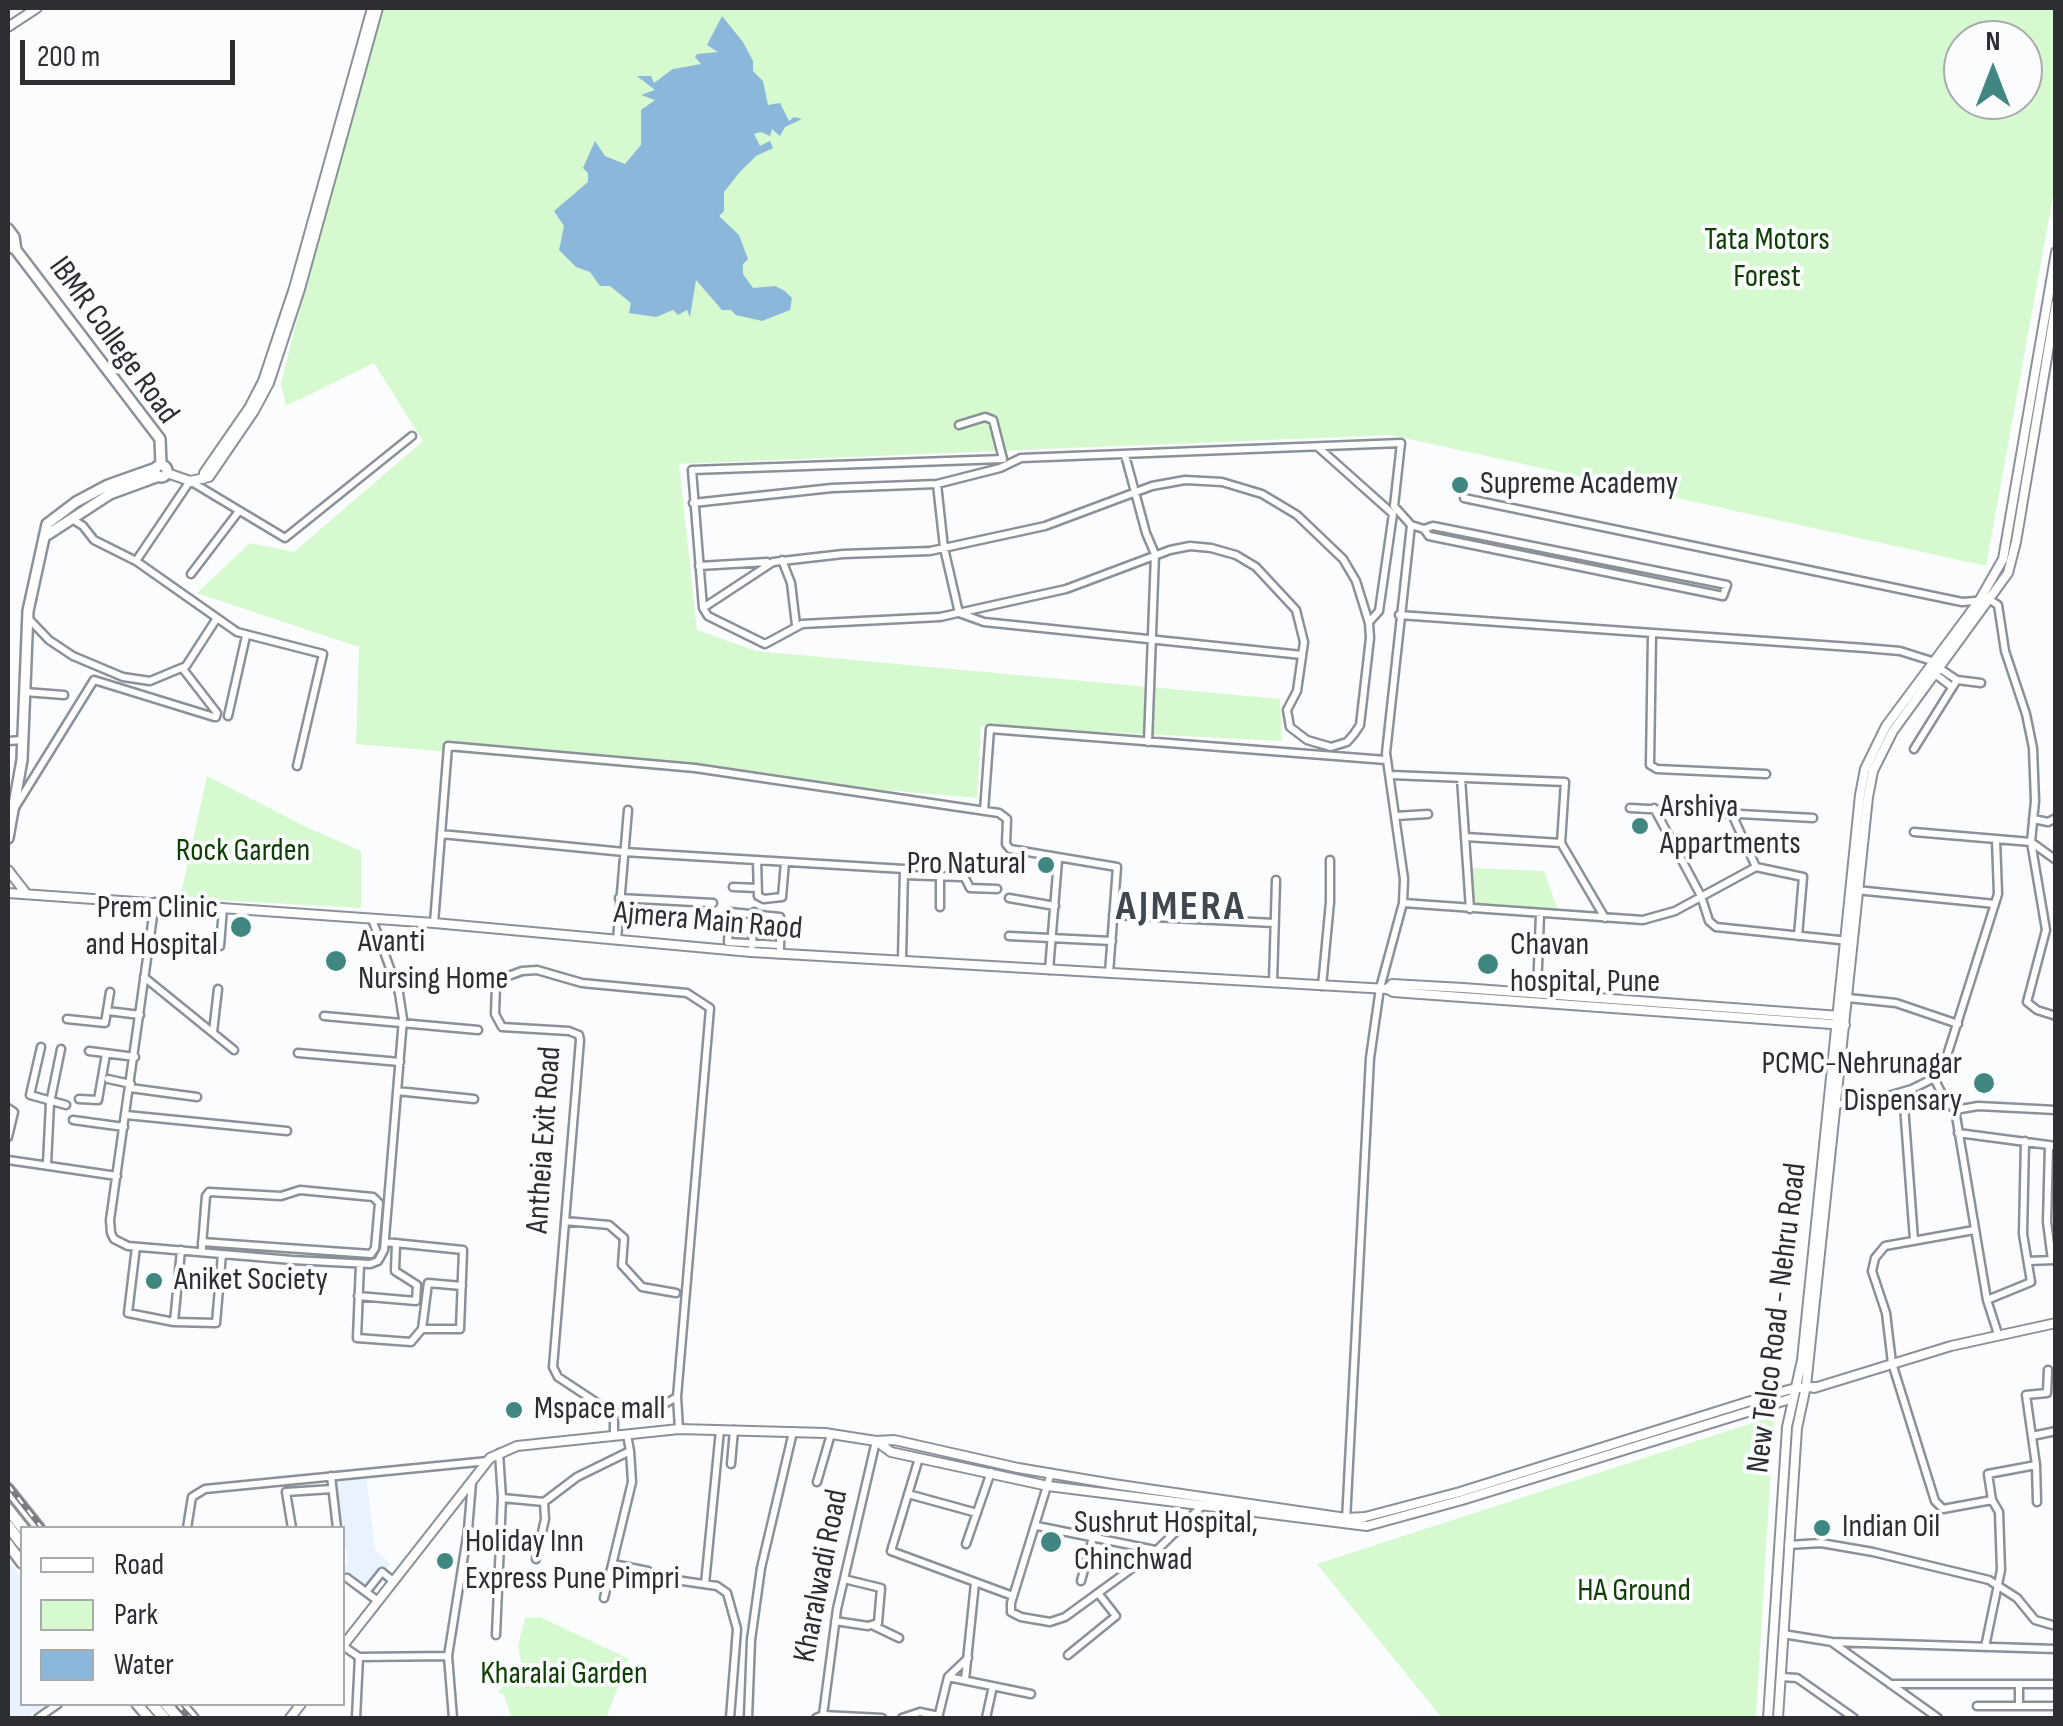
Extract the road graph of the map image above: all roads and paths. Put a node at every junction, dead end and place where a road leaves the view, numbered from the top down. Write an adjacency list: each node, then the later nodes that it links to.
1 (37, 8): 3 (street)
2 (375, 8): 14 (street)
3 (8, 27)
4 (8, 229): 5 (main road, IBMR College Road)
5 (12, 248): 13 (main road, IBMR College Road)
6 (2056, 252): 7 (street, New Telco Road - Nehru Road)
7 (2052, 306): 37 (street, New Telco Road - Nehru Road); 38 (street, New Telco Road - Nehru Road)
8 (959, 424): 12 (street)
9 (412, 436): 19 (street)
10 (1318, 447): 11 (street); 21 (street); 44 (street)
11 (1125, 454): 12 (street); 16 (street)
12 (1004, 462): 15 (street); 18 (street)
13 (160, 471): 14 (street); 20 (main road); 24 (main road)
14 (190, 481): 19 (street); 31 (street)
15 (937, 484): 18 (street); 27 (street)
16 (1134, 492): 27 (street); 28 (street); 44 (street)
17 (1464, 498): 38 (street)
18 (693, 503): 33 (street)
19 (239, 511): 35 (street)
20 (72, 519): 24 (main road); 31 (street)
21 (1411, 525): 22 (street); 41 (street)
22 (1424, 529): 23 (street); 25 (street)
23 (1471, 534): 25 (street); 26 (street)
24 (44, 537): 42 (main road)
25 (1468, 544): 29 (street)
26 (1531, 546): 29 (street); 34 (street)
27 (944, 548): 30 (street); 40 (street)
28 (1156, 554): 40 (street); 48 (street); 49 (street)
29 (1529, 557): 36 (street)
30 (782, 560): 32 (street); 45 (street)
31 (136, 561): 43 (street)
32 (772, 562): 33 (street); 39 (street)
33 (698, 566): 39 (street)
34 (1650, 570): 36 (street); 36 (street)
35 (192, 574)
36 (1648, 581)
37 (1990, 600): 38 (street); 50 (street, New Telco Road - Nehru Road); 76 (street)
38 (1979, 602): 50 (street, New Telco Road - Nehru Road)
39 (703, 608): 45 (street)
40 (959, 613): 45 (street); 48 (street)
41 (1399, 615): 46 (street); 61 (street)
42 (28, 617): 51 (street); 54 (main road)
43 (216, 618): 47 (street); 51 (street)
44 (1369, 622): 49 (street)
45 (796, 625)
46 (1652, 634): 50 (street); 63 (street)
47 (246, 636): 56 (street); 62 (street)
48 (1153, 639): 49 (street); 59 (street)
49 (1302, 655)
50 (1937, 667): 52 (street); 100 (street, New Telco Road - Nehru Road)
51 (183, 668): 70 (street)
52 (1954, 684): 53 (street); 60 (street)
53 (1982, 684)
54 (24, 692): 55 (street); 57 (main road)
55 (64, 695)
56 (228, 716)
57 (23, 740): 58 (street); 70 (main road)
58 (8, 741)
59 (1148, 742): 61 (street); 69 (street)
60 (1914, 749)
61 (1386, 760): 64 (street)
62 (298, 766)
63 (1766, 774)
64 (1391, 775): 65 (street); 73 (street)
65 (1461, 778): 79 (street); 83 (street)
66 (1630, 808): 67 (street)
67 (1654, 808): 71 (street); 103 (street)
68 (628, 810): 84 (street)
69 (984, 810): 78 (street); 86 (street)
70 (13, 811): 80 (main road)
71 (1731, 812): 74 (street); 91 (street)
72 (1428, 814): 73 (street)
73 (1396, 816): 108 (street)
74 (1813, 818)
75 (2056, 818): 76 (street)
76 (2033, 819): 82 (street)
77 (1914, 832): 81 (street)
78 (441, 834): 84 (street); 119 (street)
79 (1466, 837): 83 (street); 113 (street)
80 (8, 838)
81 (1996, 840): 82 (street); 109 (street)
82 (2031, 842): 88 (street); 146 (street)
83 (1561, 843): 118 (street)
84 (624, 852): 85 (street); 104 (street)
85 (757, 860): 89 (street); 98 (street)
86 (1058, 860): 111 (street); 116 (street)
87 (1330, 860): 137 (street)
88 (2056, 860)
89 (784, 862): 93 (street); 98 (street)
90 (999, 865): 94 (street)
91 (1756, 868): 103 (street); 122 (street)
92 (8, 870): 101 (street)
93 (904, 875): 95 (street); 132 (street)
94 (964, 876): 95 (street); 99 (street)
95 (940, 877): 110 (street)
96 (1276, 880): 120 (street)
97 (734, 887): 98 (street)
98 (757, 888)
99 (997, 889)
100 (1854, 890): 109 (street); 126 (street, New Telco Road - Nehru Road)
101 (26, 892): 102 (street, Ajmera Main Raod); 106 (street, Ajmera Main Raod)
102 (8, 893)
103 (1701, 896): 118 (street); 122 (street)
104 (619, 898): 107 (street); 124 (street)
105 (1010, 898): 111 (street)
106 (156, 902): 112 (street, Ajmera Main Raod); 127 (street)
107 (713, 902)
108 (1404, 903): 113 (street); 139 (street)
109 (1995, 904): 150 (street)
110 (940, 906)
111 (1054, 906): 123 (street)
112 (223, 907): 117 (street, Ajmera Main Raod); 128 (street)
113 (1470, 910): 115 (street)
114 (754, 912): 129 (street); 129 (street); 131 (street)
115 (1540, 914): 118 (street); 141 (street)
116 (1113, 915): 120 (street); 125 (street)
117 (372, 918): 119 (street, Ajmera Main Raod); 149 (street)
118 (1605, 918)
119 (434, 923): 124 (street, Ajmera Main Raod)
120 (1274, 924): 136 (street)
121 (1009, 936): 123 (street)
122 (1798, 936): 126 (street)
123 (1052, 938): 125 (street); 133 (street)
124 (617, 940): 129 (street, Ajmera Main Raod)
125 (1112, 941): 134 (street)
126 (1849, 941): 142 (street, New Telco Road - Nehru Road); 148 (street, New Telco Road - Nehru Road)
127 (150, 944): 130 (street); 135 (street)
128 (220, 946)
129 (752, 948): 131 (street, Ajmera Main Raod)
130 (202, 949)
131 (780, 949): 132 (street, Ajmera Main Raod)
132 (902, 960): 133 (street, Ajmera Main Raod)
133 (1049, 970): 134 (street, Ajmera Main Raod)
134 (1109, 973): 136 (street, Ajmera Main Raod)
135 (144, 977): 144 (street); 152 (street)
136 (1273, 982): 137 (street, Ajmera Main Raod)
137 (1322, 986): 139 (street, Ajmera Main Raod)
138 (218, 989): 152 (street)
139 (1384, 989): 141 (street, Ajmera Main Raod); 246 (street)
140 (110, 992): 143 (street)
141 (1540, 996): 148 (street, Ajmera Main Raod)
142 (1848, 998): 148 (street, New Telco Road - Nehru Road); 150 (street)
143 (108, 1011): 144 (street); 147 (street)
144 (140, 1015): 159 (street)
145 (324, 1016): 149 (street)
146 (2056, 1016)
147 (67, 1020)
148 (1841, 1021): 171 (street, New Telco Road - Nehru Road)
149 (403, 1023): 151 (street); 160 (street)
150 (1958, 1024): 161 (street)
151 (478, 1030)
152 (213, 1033): 155 (street)
153 (41, 1047): 169 (street)
154 (61, 1049): 169 (street)
155 (234, 1050)
156 (89, 1052): 158 (street)
157 (298, 1053): 160 (street)
158 (106, 1054): 159 (street); 168 (street)
159 (135, 1058): 163 (street)
160 (400, 1062): 164 (street)
161 (1934, 1078): 165 (street); 173 (street)
162 (108, 1080): 163 (street)
163 (131, 1086): 166 (street); 175 (street)
164 (398, 1091): 167 (street); 190 (street)
165 (1903, 1092): 171 (street); 188 (street)
166 (197, 1097)
167 (474, 1099)
168 (79, 1100)
169 (50, 1103): 170 (street); 184 (street)
170 (66, 1105)
171 (1832, 1105): 211 (street, New Telco Road - Nehru Road)
172 (8, 1108): 180 (street)
173 (1955, 1110): 174 (street); 179 (street)
174 (2056, 1110)
175 (126, 1115): 177 (street); 178 (street)
176 (73, 1120): 177 (street)
177 (124, 1127): 185 (street)
178 (287, 1132)
179 (1958, 1133): 181 (street); 187 (street)
180 (8, 1137)
181 (2025, 1142): 182 (street); 198 (street)
182 (2052, 1145): 197 (street)
183 (8, 1160): 184 (street)
184 (48, 1164): 185 (street)
185 (117, 1176): 192 (street)
186 (566, 1220): 202 (street); 212 (street, Antheia Exit Road); 214 (street, Antheia Exit Road)
187 (1974, 1230): 188 (street); 204 (street)
188 (1914, 1240): 209 (street)
189 (202, 1242): 194 (street); 194 (street); 195 (street)
190 (385, 1242): 191 (street); 200 (street)
191 (396, 1242): 201 (street); 203 (street)
192 (136, 1246): 193 (street); 205 (street)
193 (181, 1250): 195 (street); 205 (street)
194 (312, 1251): 199 (street)
195 (202, 1252): 196 (street)
196 (222, 1254): 199 (street); 205 (street)
197 (2054, 1260): 198 (street)
198 (2028, 1261): 204 (street)
199 (311, 1262): 200 (street)
200 (360, 1264): 203 (street)
201 (462, 1286): 207 (street); 207 (street)
202 (676, 1293)
203 (358, 1296): 207 (street)
204 (1987, 1300): 208 (street)
205 (174, 1322)
206 (2056, 1323): 208 (street)
207 (422, 1330)
208 (1998, 1334): 209 (street)
209 (1892, 1363): 211 (street); 241 (street)
210 (2048, 1370): 223 (street)
211 (1806, 1389): 213 (street, New Telco Road - Nehru Road); 246 (street); 255 (street, New Telco Road - Nehru Road)
212 (677, 1397): 214 (street); 215 (street, Antheia Exit Road)
213 (1792, 1398): 246 (street); 254 (street, New Telco Road - Nehru Road)
214 (614, 1414): 222 (street)
215 (679, 1429): 216 (street); 220 (street)
216 (720, 1430): 217 (street); 266 (street)
217 (734, 1430): 219 (street); 229 (street)
218 (2056, 1431): 223 (street)
219 (793, 1432): 221 (street); 307 (street)
220 (627, 1434): 222 (street); 225 (street)
221 (831, 1434): 224 (street); 235 (street)
222 (614, 1436): 226 (street)
223 (2032, 1436): 230 (street)
224 (876, 1441): 227 (street); 232 (street); 261 (street, Kharalwadi Road)
225 (630, 1451): 243 (street); 258 (street)
226 (499, 1452): 228 (street); 240 (street)
227 (919, 1458): 231 (street); 239 (street)
228 (488, 1461): 233 (street); 234 (street)
229 (731, 1464)
230 (2036, 1464): 241 (street); 244 (street)
231 (991, 1472): 236 (street); 245 (street)
232 (1051, 1473): 236 (street); 242 (street)
233 (330, 1476): 238 (street); 248 (street)
234 (472, 1482): 263 (street); 288 (street)
235 (817, 1482)
236 (1048, 1486): 242 (street); 251 (street)
237 (8, 1489): 247 (main road)
238 (332, 1489): 249 (street); 250 (street)
239 (908, 1494): 245 (street); 265 (street)
240 (502, 1498): 243 (street); 280 (street)
241 (1992, 1500): 267 (street)
242 (1204, 1501): 246 (street); 256 (street)
243 (544, 1502): 257 (street)
244 (2038, 1502)
245 (978, 1513): 253 (street)
246 (1346, 1521)
247 (38, 1526)
248 (188, 1526)
249 (292, 1526)
250 (337, 1526)
251 (1037, 1526): 252 (street); 270 (street)
252 (1093, 1537): 256 (street); 264 (street)
253 (966, 1544)
254 (1779, 1544): 255 (street); 277 (street, New Telco Road - Nehru Road)
255 (1790, 1545): 267 (street); 278 (street, New Telco Road - Nehru Road)
256 (1156, 1550): 269 (street)
257 (536, 1559)
258 (612, 1564): 259 (street); 271 (street)
259 (648, 1571)
260 (347, 1578): 268 (street)
261 (844, 1578): 273 (street, Kharalwadi Road); 274 (street)
262 (669, 1579): 266 (street)
263 (393, 1581): 268 (street); 272 (street)
264 (1081, 1581)
265 (975, 1583): 270 (street); 290 (street)
266 (705, 1584): 306 (street)
267 (1998, 1584): 275 (street); 284 (street)
268 (366, 1592): 272 (street)
269 (1098, 1593): 270 (street); 287 (street)
270 (1014, 1596)
271 (604, 1598)
272 (378, 1600): 279 (street)
273 (835, 1621): 274 (street); 302 (street, Kharalwadi Road)
274 (873, 1626): 281 (street)
275 (2056, 1626)
276 (345, 1629): 279 (street)
277 (1773, 1633): 278 (street); 311 (street, New Telco Road - Nehru Road)
278 (1784, 1634): 282 (street); 292 (street, New Telco Road - Nehru Road)
279 (352, 1635): 283 (street)
280 (496, 1635)
281 (898, 1638)
282 (1832, 1642): 284 (street); 294 (street)
283 (345, 1644)
284 (1985, 1647): 286 (street)
285 (345, 1648): 289 (street)
286 (2056, 1649)
287 (1068, 1654)
288 (448, 1656): 289 (street); 305 (street)
289 (358, 1657): 304 (street)
290 (968, 1658): 291 (street); 293 (street)
291 (948, 1677): 293 (street); 303 (street)
292 (1781, 1677): 312 (street, New Telco Road - Nehru Road); 313 (street)
293 (966, 1680): 297 (street)
294 (1890, 1684): 295 (street); 314 (street)
295 (2019, 1684): 296 (street); 300 (street)
296 (2056, 1684)
297 (994, 1686): 298 (street); 310 (street)
298 (1031, 1694)
299 (1977, 1706): 300 (street)
300 (2019, 1706): 301 (street)
301 (2056, 1706)
302 (820, 1717): 308 (street)
303 (938, 1717): 309 (street)
304 (356, 1718)
305 (452, 1718)
306 (730, 1718)
307 (748, 1718)
308 (882, 1718)
309 (904, 1718)
310 (986, 1718)
311 (1768, 1718)
312 (1778, 1718)
313 (1854, 1718)
314 (1938, 1718)

